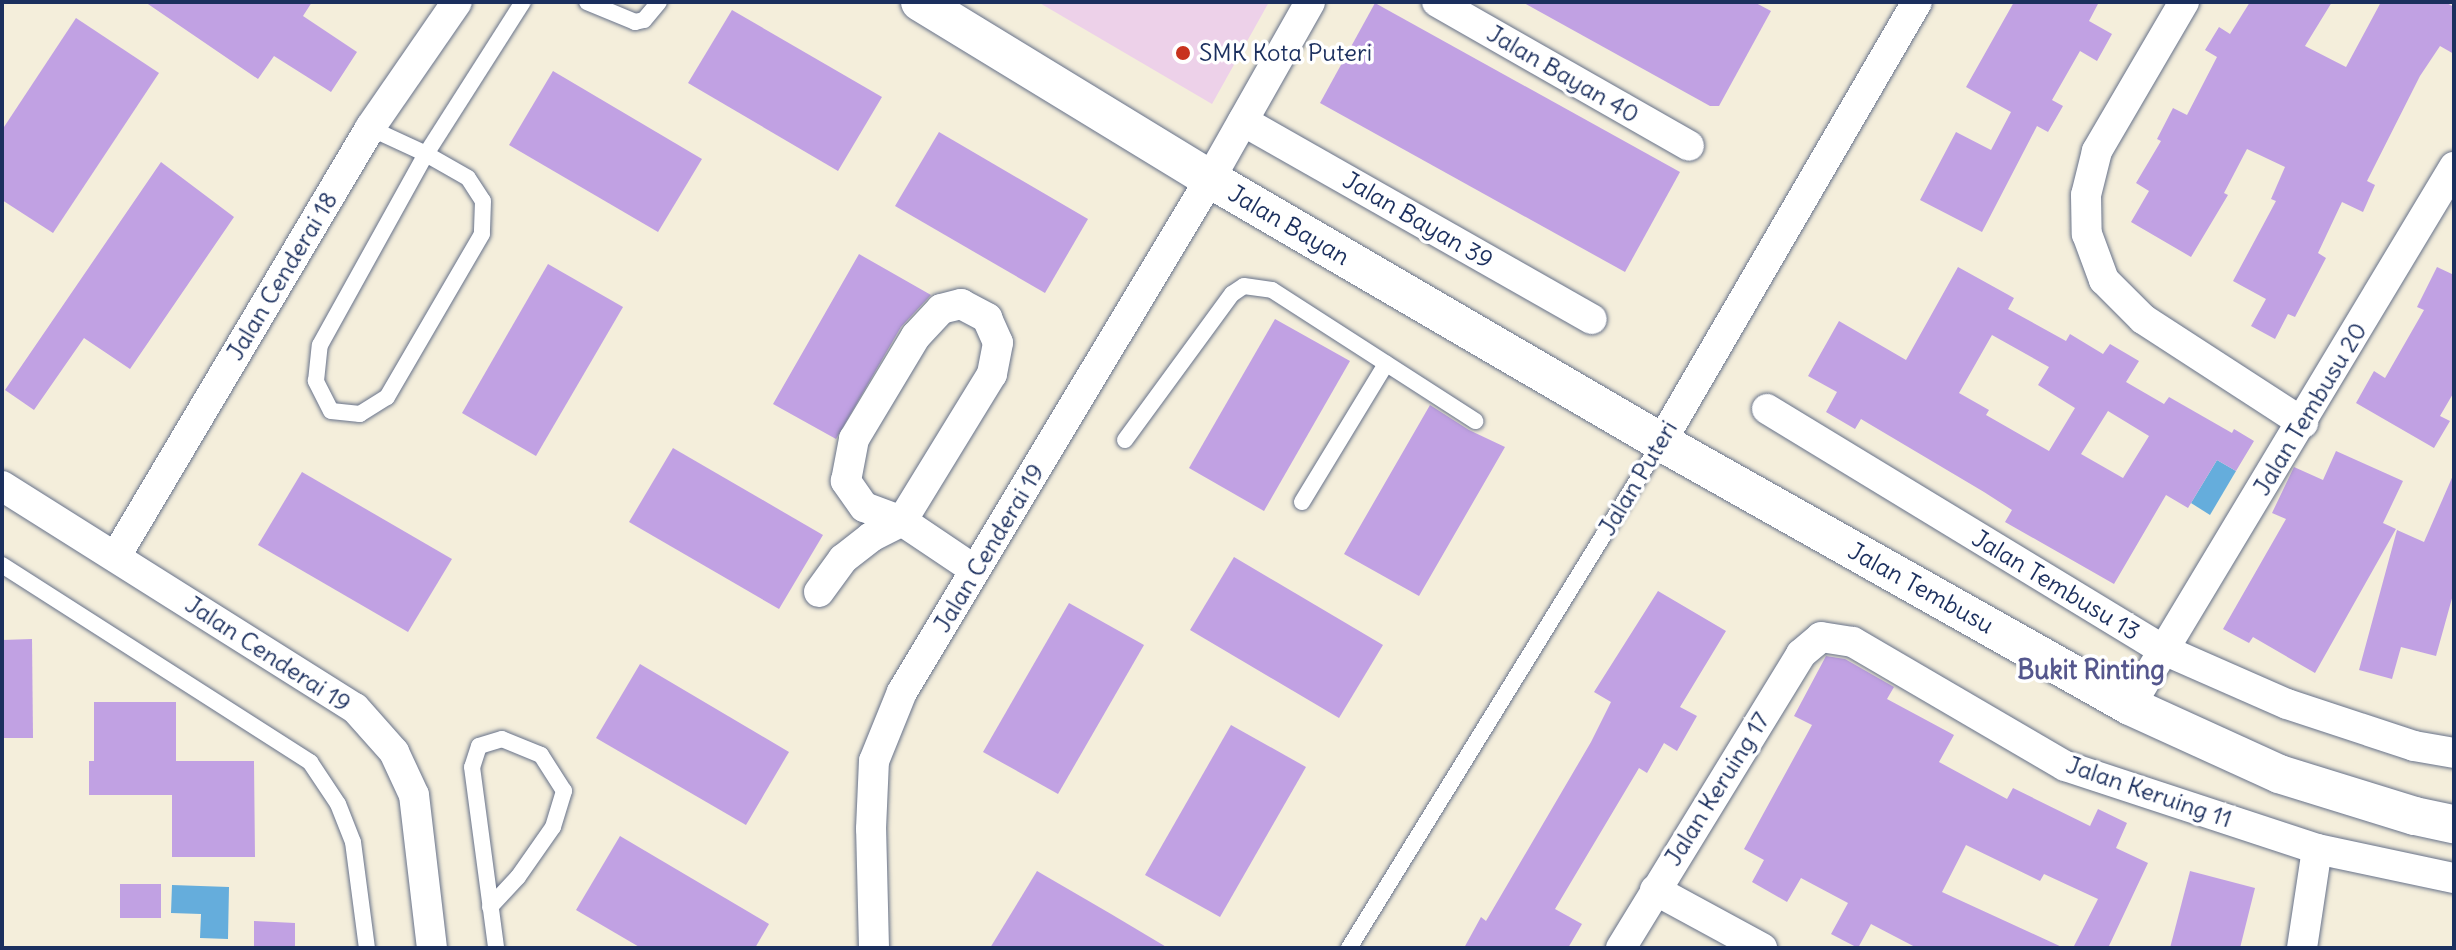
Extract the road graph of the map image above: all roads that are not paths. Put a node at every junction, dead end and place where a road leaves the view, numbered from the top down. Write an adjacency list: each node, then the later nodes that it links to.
1 (457, 2): 11 (street, Jalan Cenderai 18)
2 (523, 2): 13 (lane)
3 (587, 2): 4 (lane)
4 (659, 2)
5 (920, 2): 15 (street, Jalan Bayan)
6 (1310, 2): 10 (street, Jalan Cenderai 19)
7 (1437, 2): 12 (street, Jalan Bayan 40)
8 (1917, 2): 22 (street, Jalan Puteri)
9 (2184, 2): 20 (street)
10 (1243, 121): 15 (street, Jalan Cenderai 19); 16 (street, Jalan Bayan 39)
11 (370, 128): 13 (lane); 26 (street, Jalan Cenderai 18)
12 (1689, 146)
13 (426, 154): 13 (lane)
14 (2452, 176): 20 (street, Jalan Tembusu 20)
15 (1210, 179): 22 (street, Jalan Bayan); 28 (street, Jalan Cenderai 19)
16 (1592, 319)
17 (1386, 364): 19 (lane); 21 (lane); 24 (lane)
18 (1767, 409): 31 (street, Jalan Tembusu 13)
19 (1475, 421)
20 (2303, 423): 31 (street, Jalan Tembusu 20)
21 (1125, 440)
22 (1661, 442): 32 (street, Jalan Tembusu); 43 (lane, Jalan Puteri)
23 (2, 486): 26 (street, Jalan Cenderai 19)
24 (1302, 502)
25 (902, 521): 25 (street); 28 (street); 29 (street)
26 (116, 556): 40 (street, Jalan Cenderai 19)
27 (2, 565): 39 (lane)
28 (975, 570): 42 (street, Jalan Cenderai 19)
29 (819, 592)
30 (1821, 637): 35 (street, Jalan Keruing 11); 37 (street, Jalan Keruing 17)
31 (2164, 650): 32 (street, Jalan Tembusu 20); 33 (street, Jalan Tembusu 13)
32 (2130, 706): 34 (street, Jalan Tembusu)
33 (2454, 753)
34 (2454, 824)
35 (2317, 849): 36 (street, Jalan Keruing 11); 46 (street)
36 (2454, 878)
37 (1655, 890): 44 (street, Jalan Keruing 17); 45 (street)
38 (490, 907): 38 (lane); 41 (lane)
39 (367, 948)
40 (432, 948)
41 (496, 948)
42 (874, 948)
43 (1349, 948)
44 (1621, 948)
45 (1762, 948)
46 (2302, 948)

